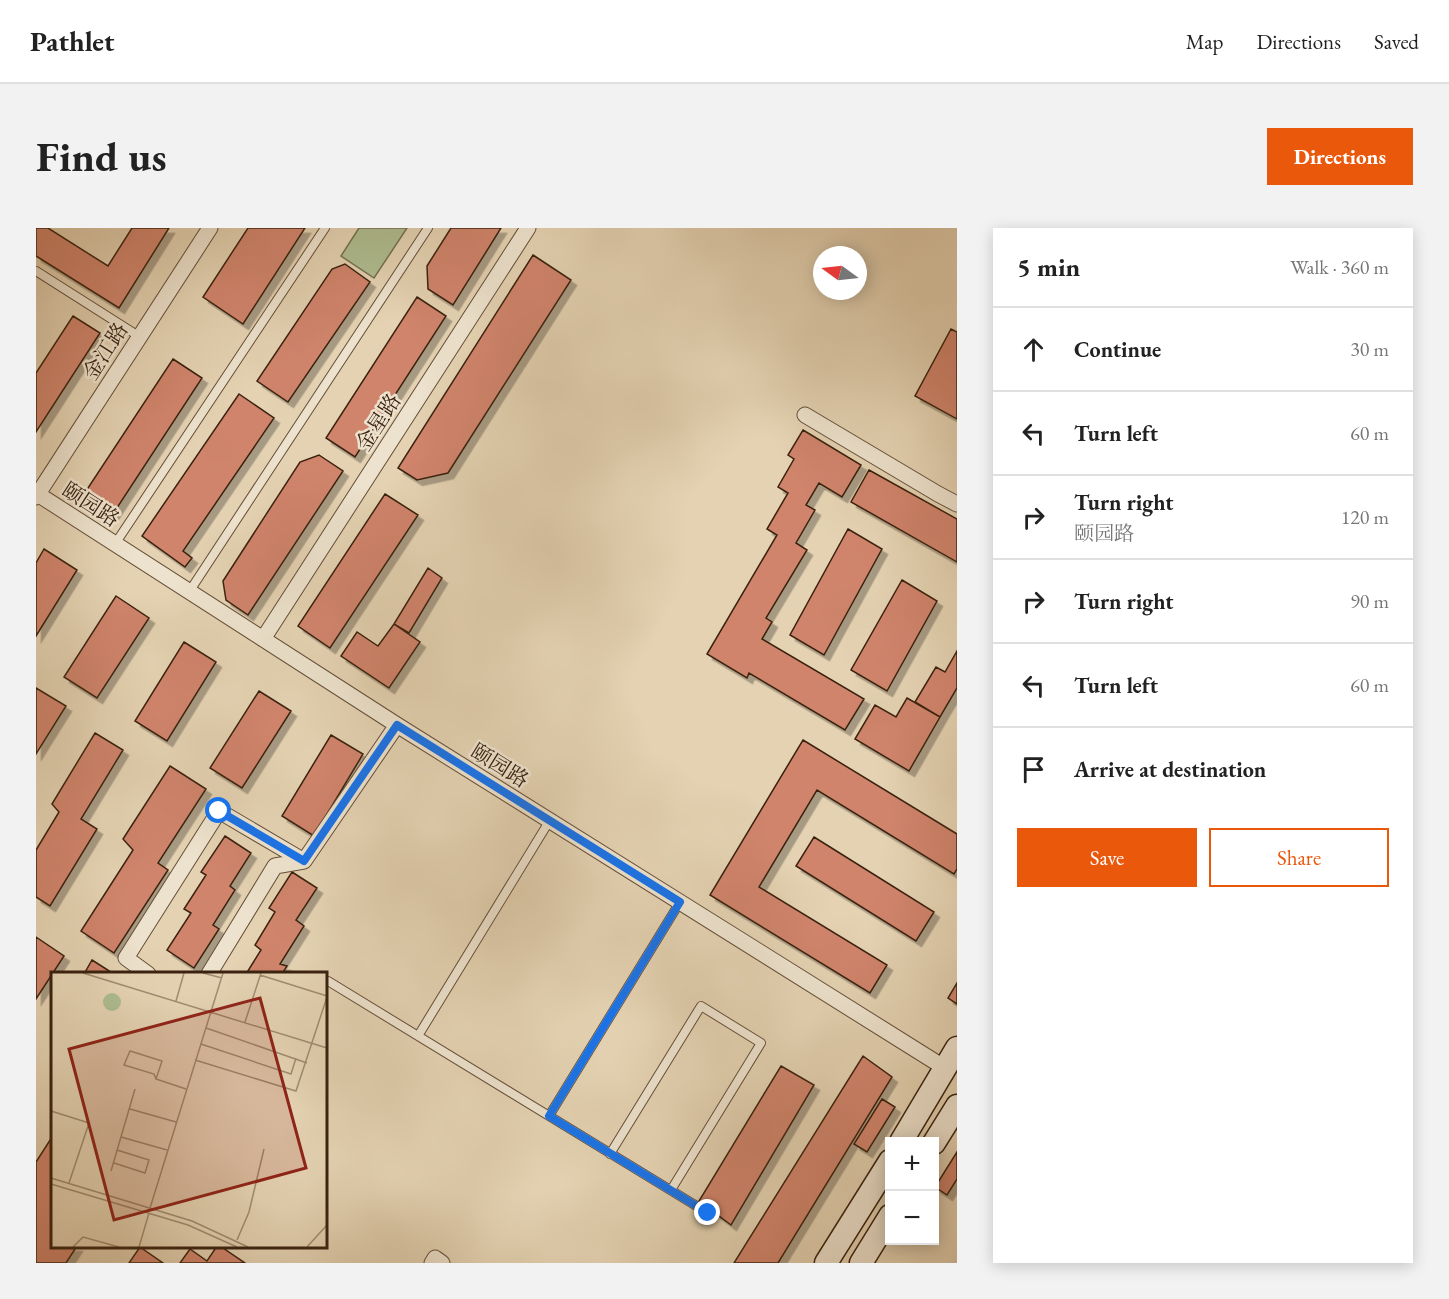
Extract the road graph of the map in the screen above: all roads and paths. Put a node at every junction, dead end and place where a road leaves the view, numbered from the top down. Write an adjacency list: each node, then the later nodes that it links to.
1 (210, 228): 6 (street, 金江路)
2 (325, 228): 10 (lane)
3 (428, 228): 11 (lane)
4 (528, 228): 12 (street, 金星路)
5 (36, 271): 6 (lane)
6 (140, 337): 8 (street, 金江路)
7 (805, 415): 9 (street)
8 (36, 495): 10 (street, 颐园路)
9 (957, 504)
10 (115, 544): 11 (street, 颐园路)
11 (189, 592): 12 (street, 颐园路)
12 (263, 639): 13 (street, 颐园路)
13 (397, 725): 14 (street, 颐园路); 15 (street)
14 (550, 820): 16 (street, 颐园路); 20 (lane)
15 (304, 861): 17 (street); 18 (street)
16 (680, 902): 22 (street, 颐园路); 24 (lane)
17 (145, 972)
18 (210, 972)
19 (328, 981): 20 (lane)
20 (418, 1036): 24 (lane)
21 (957, 1048): 22 (main road)
22 (945, 1068): 25 (main road)
23 (957, 1107): 26 (main road)
24 (549, 1116): 27 (lane)
25 (904, 1137)
26 (938, 1137)
27 (610, 1154): 29 (lane); 29 (lane)
28 (885, 1169): 34 (main road)
29 (671, 1190): 30 (lane)
30 (708, 1213)
31 (885, 1224): 35 (main road)
32 (432, 1263): 33 (street)
33 (442, 1263)
34 (826, 1263)
35 (861, 1263)

